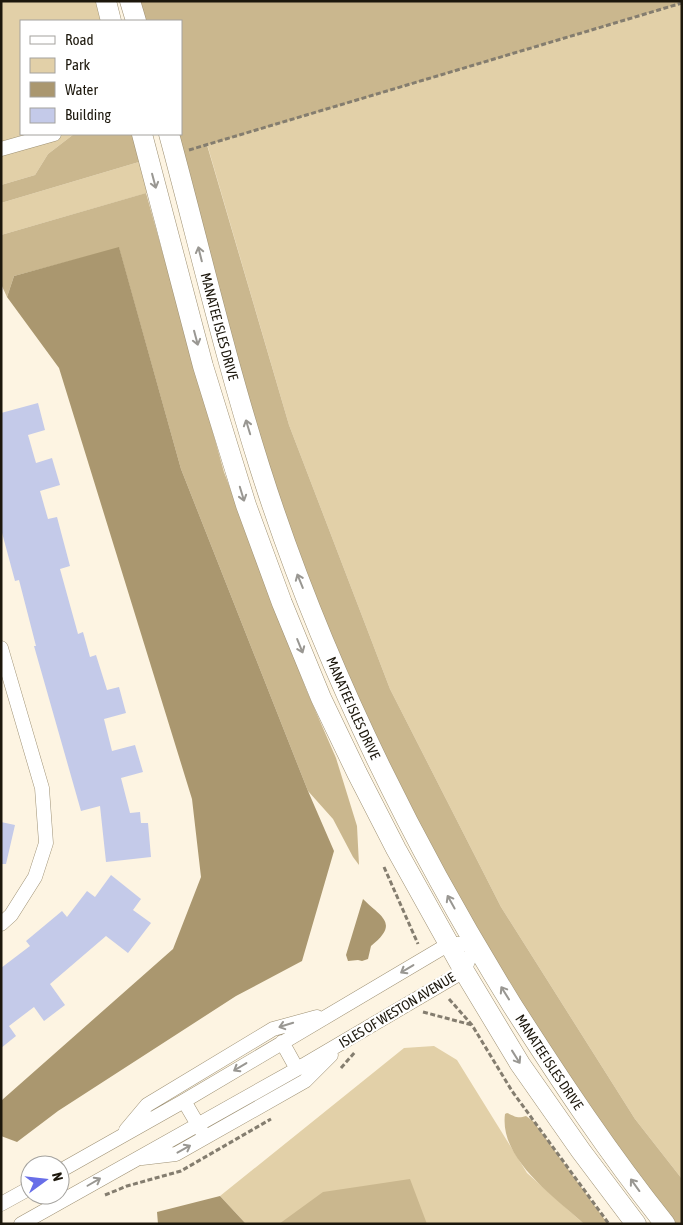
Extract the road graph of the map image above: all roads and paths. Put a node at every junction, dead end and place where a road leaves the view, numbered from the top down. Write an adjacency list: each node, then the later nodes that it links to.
1 (106, 1): 4 (street)
2 (130, 1): 5 (street)
3 (682, 3): 10 (path)
4 (111, 20)
5 (136, 20)
6 (50, 135): 9 (street)
7 (142, 135): 13 (street, MANATEE ISLES DRIVE, one-way to 13)
8 (170, 135): 10 (street, MANATEE ISLES DRIVE)
9 (1, 148)
10 (175, 154): 14 (street, MANATEE ISLES DRIVE, one-way to 10)
11 (1, 648): 12 (street)
12 (1, 924)
13 (449, 944): 14 (street); 15 (street, MANATEE ISLES DRIVE); 17 (street, one-way to 17)
14 (475, 944): 15 (street, ISLES OF WESTON AVENUE); 32 (street, MANATEE ISLES DRIVE, one-way to 14)
15 (464, 970): 18 (street, ISLES OF WESTON AVENUE); 31 (street, MANATEE ISLES DRIVE, one-way to 31)
16 (449, 999): 30 (path)
17 (333, 1013): 19 (street); 23 (street, one-way to 23)
18 (345, 1040): 20 (street, ISLES OF WESTON AVENUE); 24 (street)
19 (282, 1042): 20 (street); 21 (street, one-way to 21)
20 (297, 1069): 22 (street, ISLES OF WESTON AVENUE)
21 (184, 1101): 22 (street); 23 (street)
22 (198, 1124): 24 (street); 25 (street, ISLES OF WESTON AVENUE)
23 (122, 1136): 26 (street)
24 (205, 1138): 25 (street, one-way to 24)
25 (137, 1158): 29 (street, ISLES OF WESTON AVENUE, one-way to 25)
26 (70, 1165)
27 (20, 1194): 28 (street)
28 (1, 1204)
29 (21, 1224)
30 (609, 1224)
31 (636, 1224)
32 (665, 1224)

